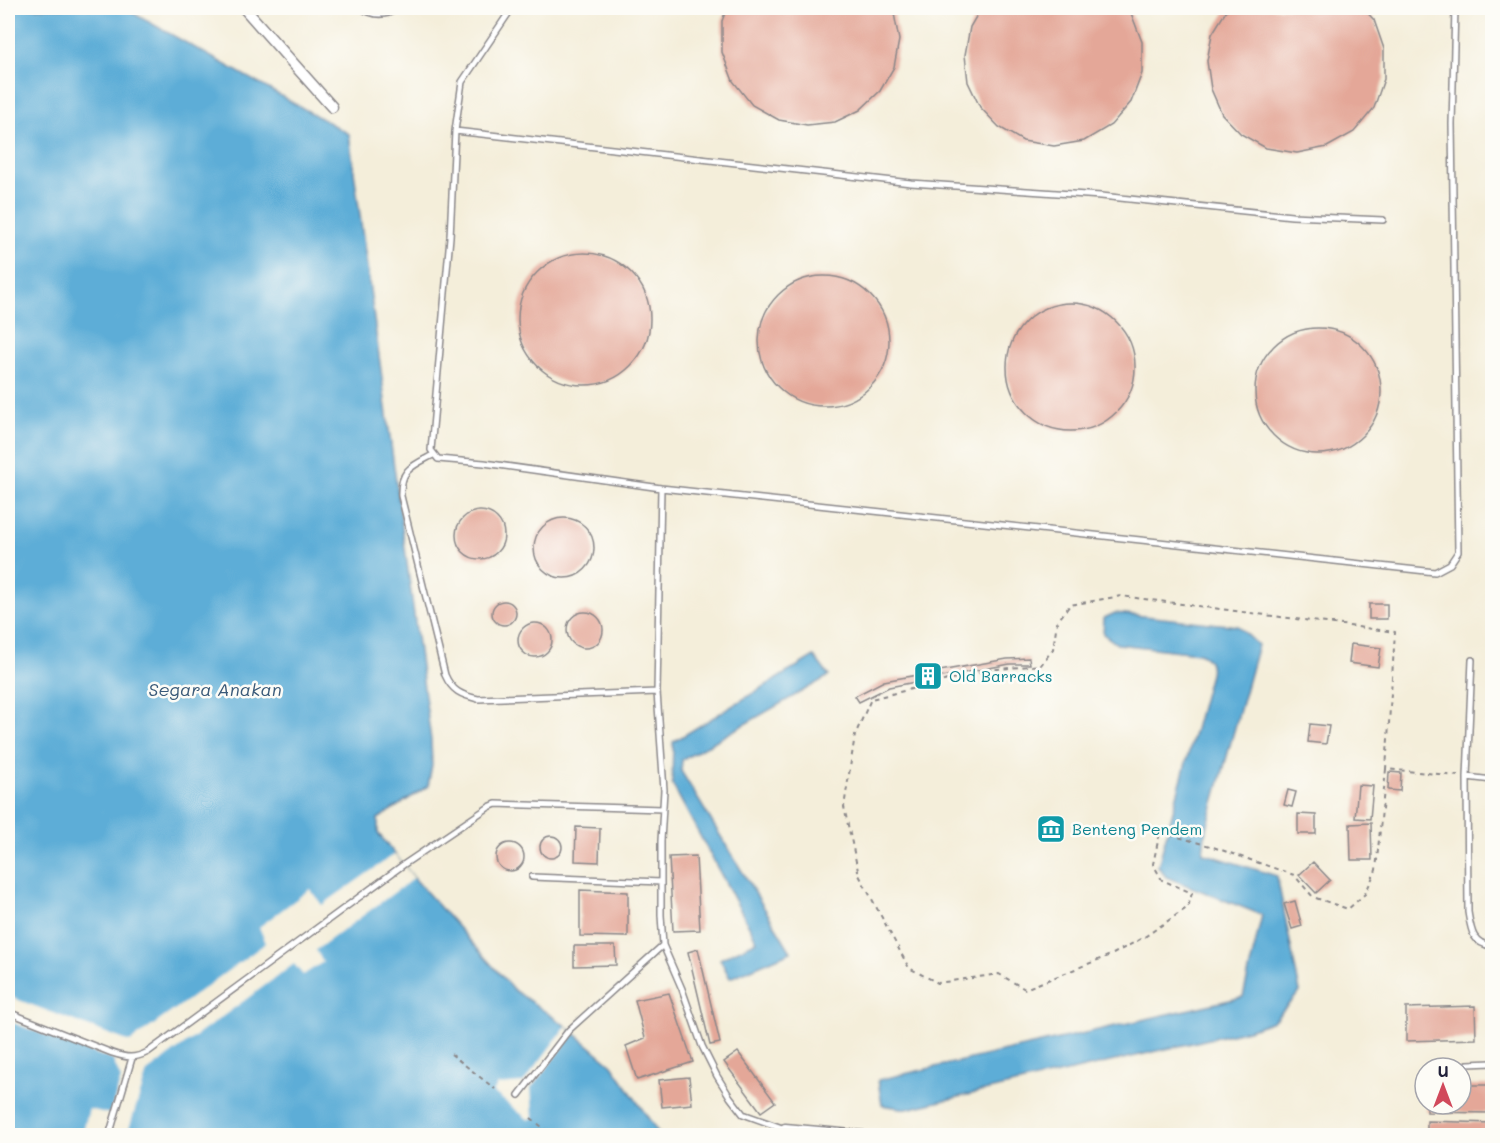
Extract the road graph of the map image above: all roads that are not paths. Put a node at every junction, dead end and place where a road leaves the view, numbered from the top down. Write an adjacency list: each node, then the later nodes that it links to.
1 (244, 8): 6 (street)
2 (360, 8): 3 (lane)
3 (399, 8)
4 (512, 8): 7 (lane)
5 (1455, 8): 10 (lane)
6 (332, 107)
7 (456, 131): 8 (lane); 9 (lane)
8 (1383, 220)
9 (433, 455): 10 (lane); 12 (lane)
10 (661, 488): 12 (lane)
11 (1472, 660): 13 (lane)
12 (657, 692): 15 (lane)
13 (1467, 777): 14 (lane); 19 (lane)
14 (1492, 780)
15 (663, 809): 17 (lane); 21 (lane)
16 (532, 878): 17 (lane)
17 (661, 882): 18 (lane)
18 (663, 945): 24 (lane); 25 (lane)
19 (1492, 946)
20 (8, 1012): 21 (lane)
21 (132, 1058): 26 (lane)
22 (1492, 1063): 23 (lane)
23 (1473, 1064)
24 (519, 1095)
25 (785, 1129): 27 (street)
26 (109, 1136)
27 (863, 1136)

